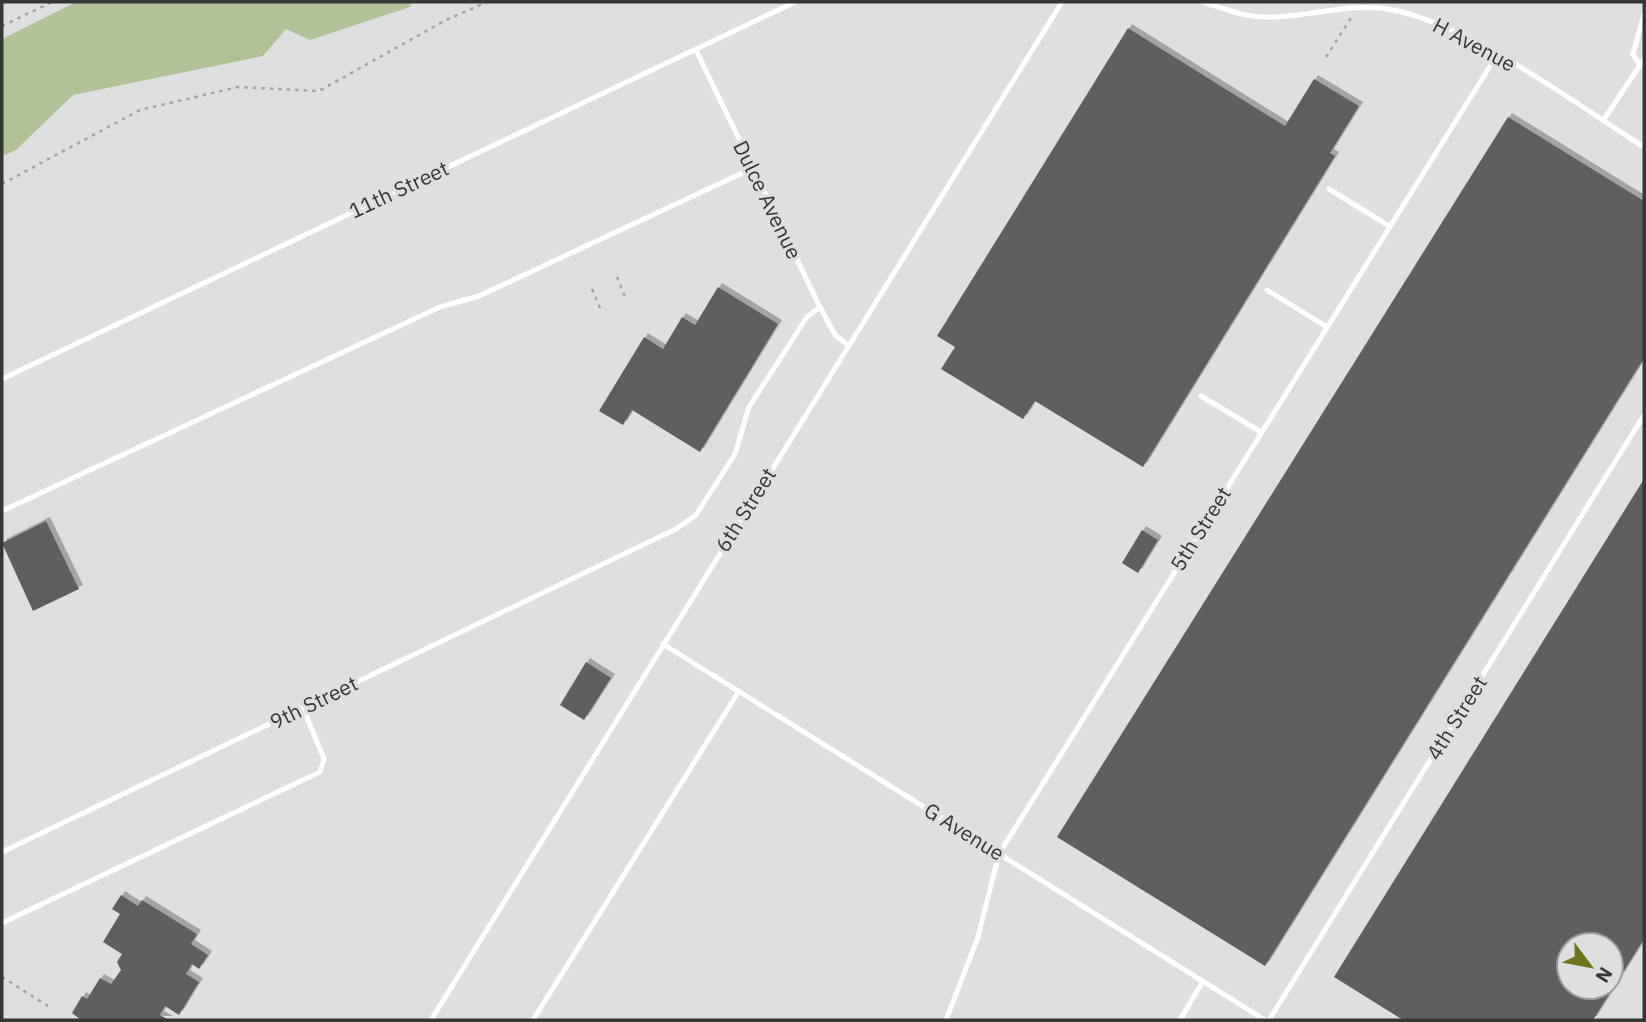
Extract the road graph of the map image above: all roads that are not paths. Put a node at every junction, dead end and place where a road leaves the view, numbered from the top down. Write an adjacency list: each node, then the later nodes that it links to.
1 (795, 2): 5 (lane, 11th Street)
2 (1062, 2): 17 (lane, 6th Street)
3 (1203, 2): 6 (lane, H Avenue)
4 (1644, 14): 8 (lane)
5 (696, 50): 11 (lane, Dulce Avenue); 18 (lane, 11th Street)
6 (1497, 55): 9 (lane, H Avenue); 13 (lane, 5th Street)
7 (1644, 59): 8 (lane)
8 (1639, 64): 9 (lane)
9 (1603, 121): 10 (lane, H Avenue)
10 (1644, 147)
11 (751, 169): 15 (lane, Dulce Avenue); 22 (lane)
12 (1329, 189): 13 (lane)
13 (1389, 226): 16 (lane, 5th Street)
14 (1267, 290): 16 (lane)
15 (820, 307): 17 (lane, Dulce Avenue); 25 (lane, 9th Street)
16 (1327, 327): 21 (lane, 5th Street)
17 (848, 345): 23 (lane, 6th Street)
18 (2, 379)
19 (1201, 396): 21 (lane)
20 (1644, 415): 34 (lane, 4th Street)
21 (1261, 432): 27 (lane, 5th Street)
22 (2, 511)
23 (663, 644): 24 (lane, G Avenue); 30 (lane, 6th Street)
24 (739, 691): 27 (lane, G Avenue); 31 (lane)
25 (303, 708): 26 (lane, 9th Street); 28 (lane)
26 (2, 852)
27 (999, 854): 29 (lane, G Avenue); 32 (lane, 5th Street)
28 (2, 923)
29 (1203, 981): 33 (lane); 34 (lane, G Avenue)
30 (431, 1020)
31 (533, 1020)
32 (946, 1020)
33 (1180, 1020)
34 (1267, 1020)

